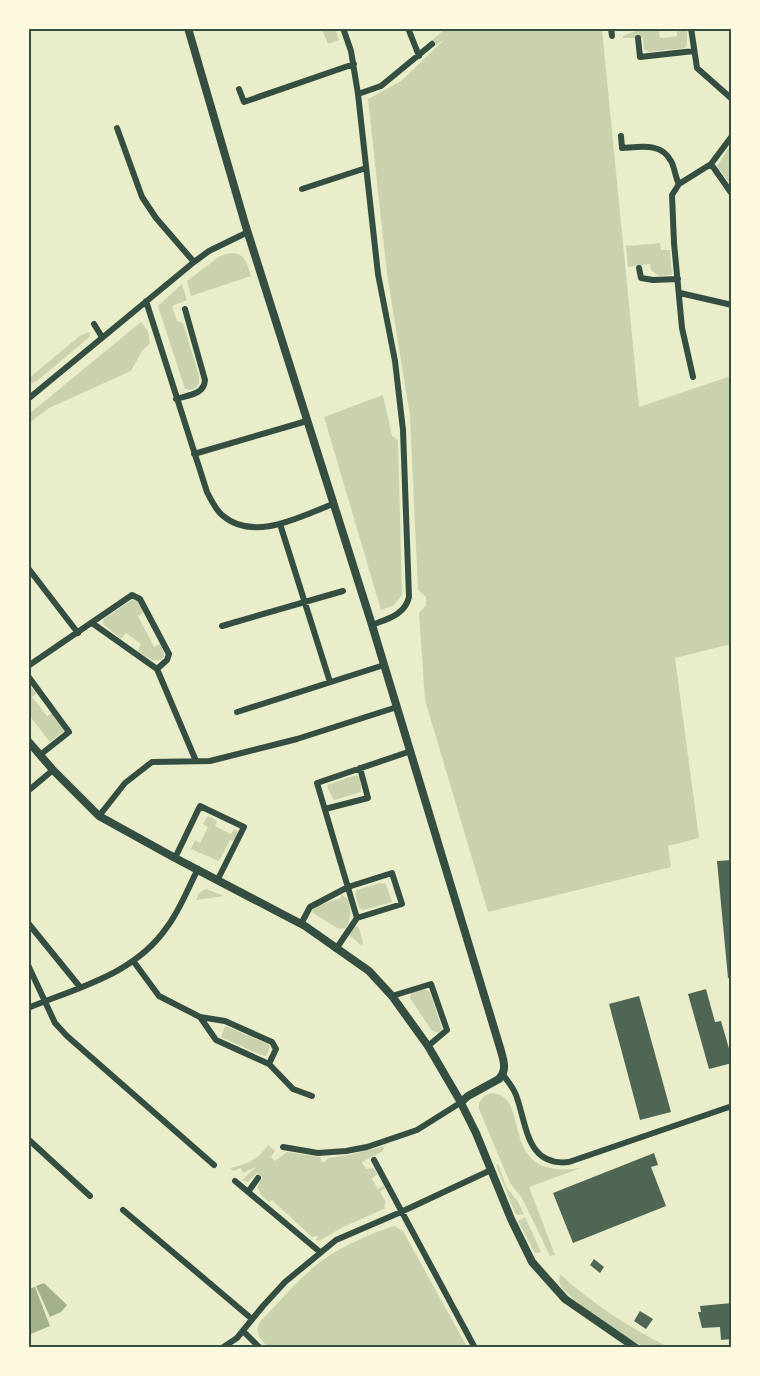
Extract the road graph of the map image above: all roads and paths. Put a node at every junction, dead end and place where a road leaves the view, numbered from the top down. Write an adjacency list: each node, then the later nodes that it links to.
1 (188, 28): 23 (street)
2 (343, 28): 11 (street)
3 (408, 28): 10 (street)
4 (611, 28): 6 (street)
5 (691, 28): 9 (street)
6 (612, 36)
7 (638, 38): 9 (street)
8 (432, 44): 10 (street)
9 (694, 51): 14 (street)
10 (419, 56): 13 (street)
11 (354, 64): 12 (street); 13 (street)
12 (239, 89)
13 (358, 94): 19 (street)
14 (732, 99)
15 (117, 128): 24 (street)
16 (621, 136): 20 (street)
17 (732, 136): 18 (street)
18 (711, 164): 20 (street); 22 (street)
19 (366, 168): 21 (street); 44 (street)
20 (680, 184): 26 (street)
21 (302, 189)
22 (732, 194)
23 (248, 231): 24 (street); 36 (street)
24 (194, 262): 28 (street)
25 (639, 268): 26 (street)
26 (678, 279): 27 (street)
27 (680, 293): 29 (street); 33 (street)
28 (146, 301): 32 (street); 35 (street)
29 (732, 305)
30 (185, 309): 35 (street)
31 (94, 324): 32 (street)
32 (102, 337): 34 (street)
33 (693, 377)
34 (28, 399)
35 (176, 399): 37 (street)
36 (307, 421): 37 (street); 38 (street)
37 (194, 454): 39 (street)
38 (333, 504): 39 (street); 44 (street)
39 (280, 524): 42 (street)
40 (28, 568): 46 (street)
41 (343, 591): 42 (street)
42 (304, 601): 45 (street); 51 (street)
43 (92, 623): 46 (street); 49 (street); 49 (street)
44 (372, 625): 47 (street)
45 (222, 626)
46 (78, 633): 48 (street)
47 (384, 665): 51 (street); 52 (street)
48 (28, 666)
49 (157, 669): 57 (street)
50 (28, 676): 56 (street)
51 (330, 682): 53 (street)
52 (397, 707): 55 (street); 57 (street)
53 (237, 712)
54 (28, 741): 56 (street)
55 (411, 751): 58 (street); 80 (street)
56 (40, 755): 59 (street)
57 (196, 761): 62 (street)
58 (360, 768): 61 (street); 61 (street)
59 (53, 770): 60 (street); 62 (street)
60 (28, 791)
61 (325, 809): 66 (street)
62 (99, 816): 63 (street)
63 (175, 858): 64 (street); 65 (street)
64 (198, 869): 65 (street); 71 (street)
65 (218, 879): 69 (street)
66 (348, 887): 67 (street); 67 (street); 69 (street)
67 (357, 918): 70 (street)
68 (28, 923): 73 (street)
69 (301, 924): 70 (street)
70 (336, 949): 74 (street)
71 (134, 962): 73 (street); 77 (street)
72 (28, 965): 75 (street)
73 (80, 987): 75 (street)
74 (392, 996): 78 (street); 78 (street)
75 (46, 1001): 76 (street); 87 (street)
76 (28, 1008)
77 (200, 1017): 79 (street); 79 (street)
78 (428, 1046): 82 (street)
79 (269, 1064): 81 (street)
80 (503, 1075): 82 (street); 83 (street)
81 (312, 1096)
82 (460, 1101): 85 (street); 88 (street)
83 (732, 1106)
84 (28, 1139): 92 (street)
85 (283, 1147)
86 (374, 1160): 94 (street)
87 (214, 1165)
88 (492, 1170): 94 (street); 101 (street)
89 (258, 1178): 91 (street)
90 (235, 1181): 91 (street)
91 (248, 1192): 95 (street)
92 (90, 1196)
93 (123, 1210): 96 (street)
94 (401, 1212): 95 (street); 100 (street)
95 (320, 1252): 96 (street)
96 (252, 1319): 97 (street)
97 (243, 1331): 98 (street); 99 (street)
98 (222, 1347)
99 (260, 1347)
100 (475, 1347)
101 (636, 1347)

